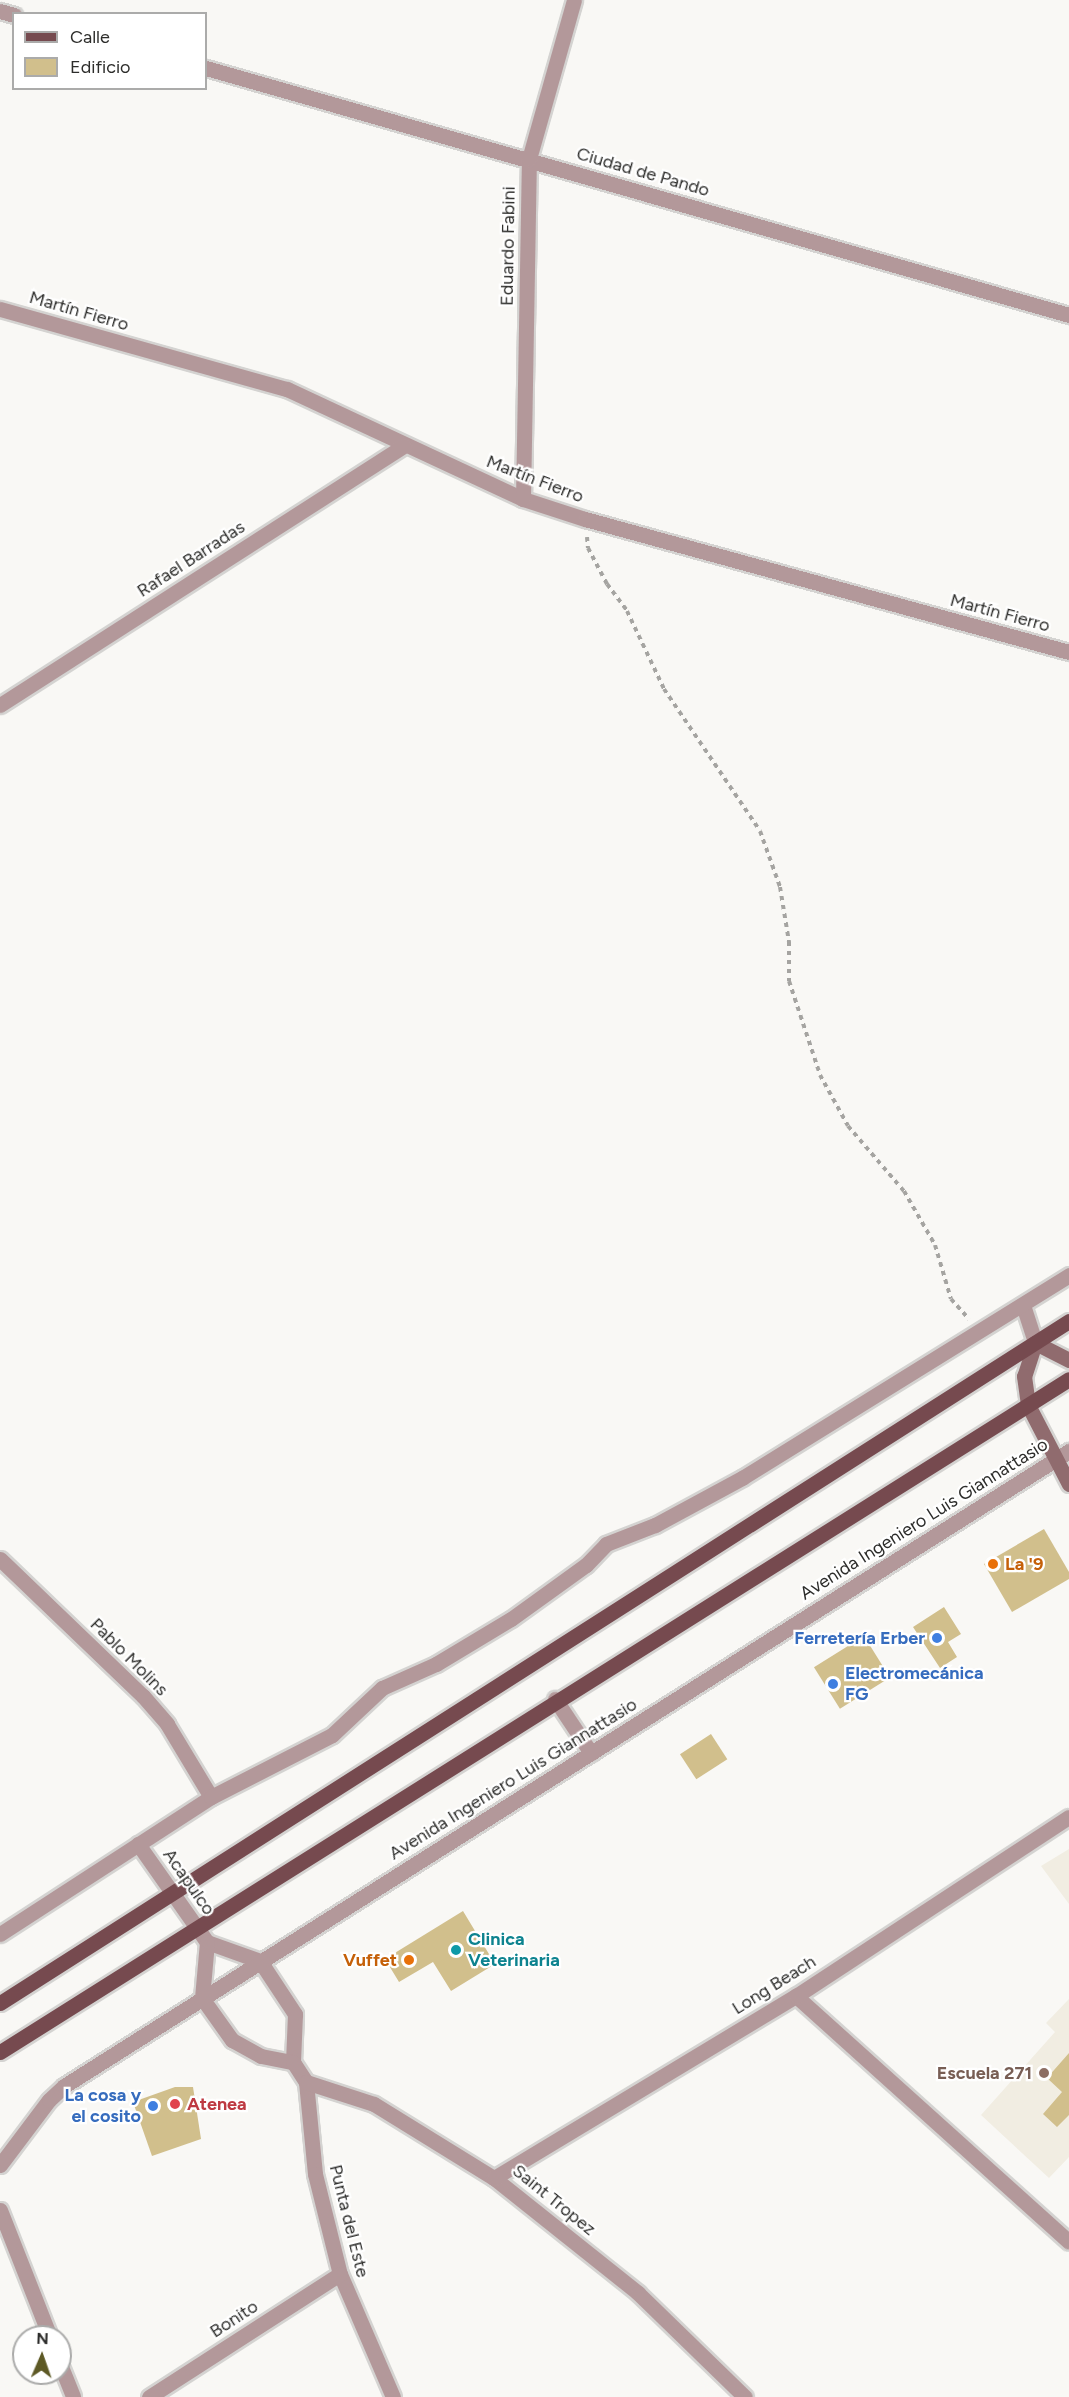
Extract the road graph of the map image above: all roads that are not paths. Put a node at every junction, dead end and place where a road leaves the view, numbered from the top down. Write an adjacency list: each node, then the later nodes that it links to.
1 (574, 0): 3 (street, Eduardo Fabini)
2 (207, 68): 3 (street, Ciudad de Pando)
3 (529, 159): 5 (street, Ciudad de Pando); 7 (street, Eduardo Fabini)
4 (0, 309): 6 (street, Martín Fierro)
5 (1069, 315)
6 (404, 446): 7 (street, Martín Fierro); 9 (street, Rafael Barradas)
7 (523, 499): 8 (street, Martín Fierro)
8 (1069, 652)
9 (0, 705)
10 (1069, 1275): 11 (street)
11 (1023, 1305): 13 (street); 23 (street)
12 (1069, 1322): 13 (main road)
13 (1035, 1343): 14 (street); 16 (street); 26 (main road)
14 (1069, 1360)
15 (1069, 1379): 16 (main road)
16 (1028, 1405): 18 (street); 21 (main road)
17 (1069, 1451): 18 (street, Avenida Ingeniero Luis Giannattasio)
18 (1054, 1460): 19 (street); 22 (street, Avenida Ingeniero Luis Giannattasio)
19 (1069, 1484)
20 (0, 1559): 23 (street, Pablo Molins)
21 (555, 1699): 22 (street); 27 (main road)
22 (591, 1753): 30 (street, Avenida Ingeniero Luis Giannattasio)
23 (211, 1797): 25 (street)
24 (1069, 1817): 31 (street, Long Beach)
25 (138, 1844): 26 (street, Acapulco); 28 (street)
26 (173, 1893): 27 (street, Acapulco); 33 (main road)
27 (198, 1928): 29 (street, Acapulco); 34 (main road)
28 (0, 1934)
29 (207, 1942): 30 (street, Acapulco); 32 (street, Acapulco)
30 (260, 1961): 32 (street, Avenida Ingeniero Luis Giannattasio); 35 (street)
31 (796, 1996): 38 (street, Long Beach); 40 (street)
32 (202, 1998): 35 (street); 37 (street, Avenida Ingeniero Luis Giannattasio)
33 (0, 2003)
34 (0, 2052)
35 (293, 2062): 36 (street)
36 (306, 2082): 38 (street, Saint Tropez); 41 (street, Punta del Este)
37 (0, 2165)
38 (494, 2178): 45 (street, Saint Tropez)
39 (0, 2210): 42 (street)
40 (1069, 2242)
41 (340, 2274): 43 (street, Bonito); 44 (street, Punta del Este)
42 (45, 2325)
43 (149, 2397)
44 (393, 2397)
45 (745, 2397)

